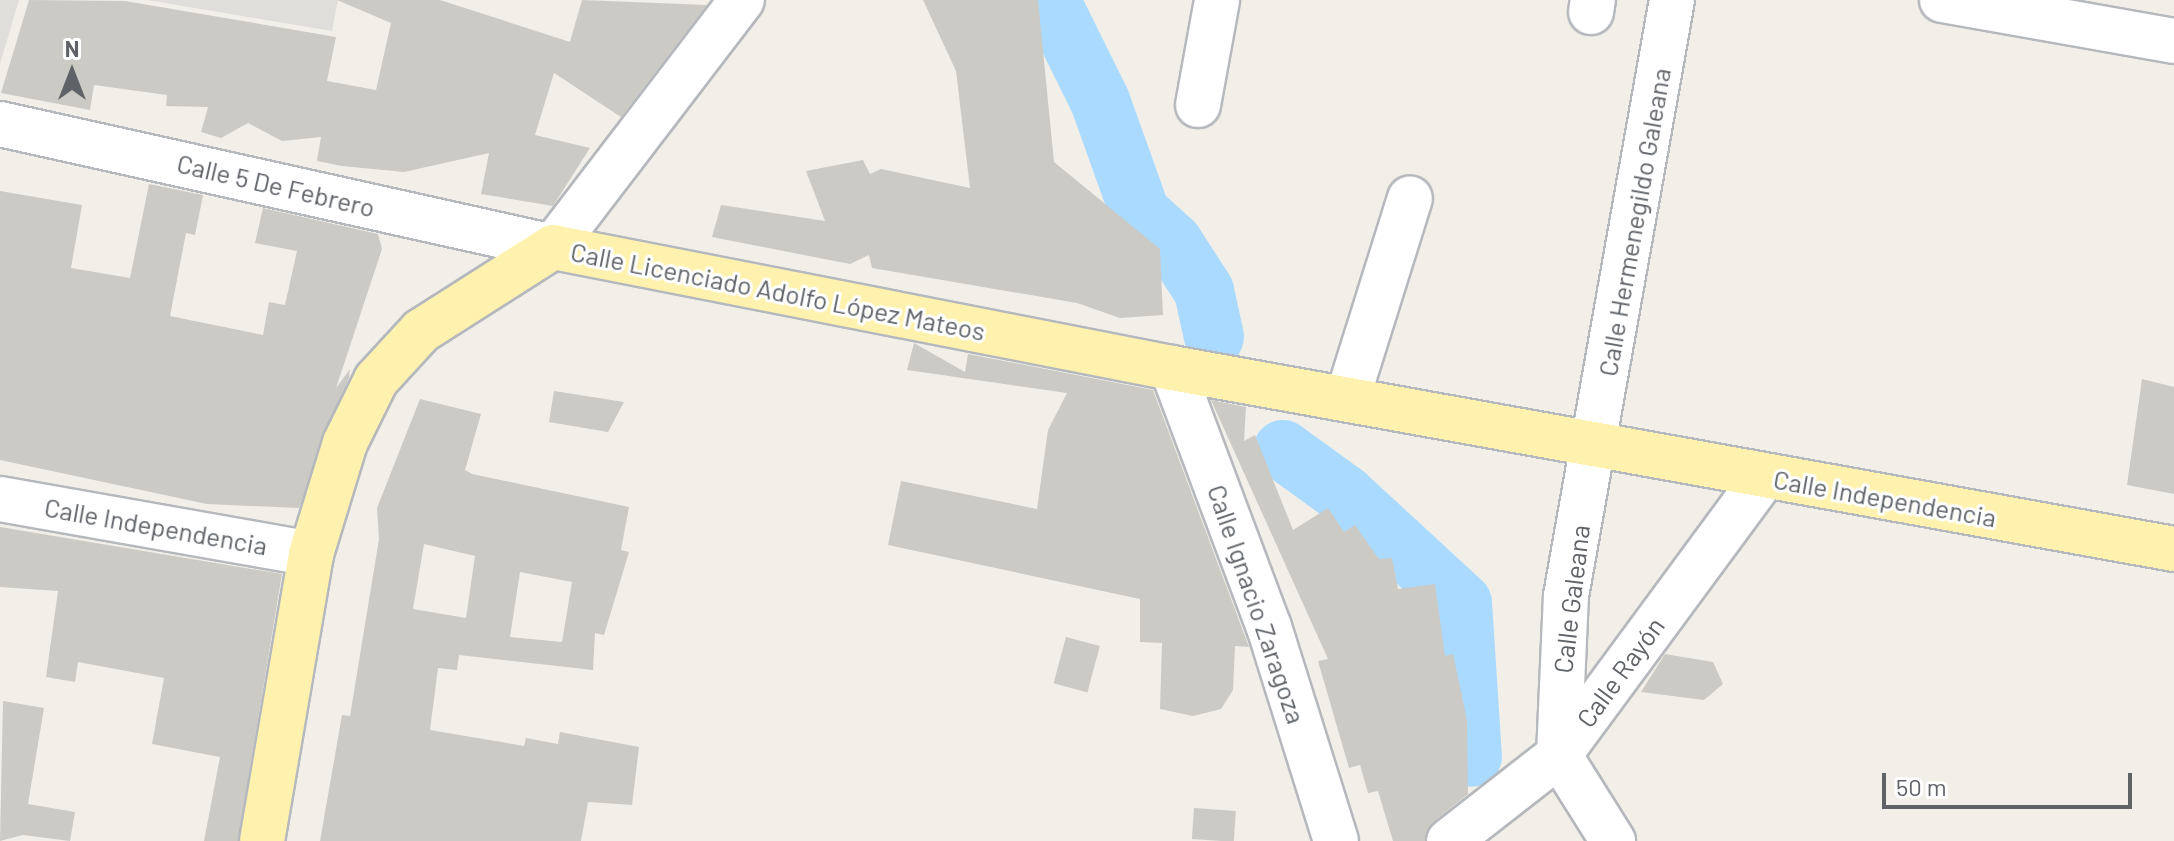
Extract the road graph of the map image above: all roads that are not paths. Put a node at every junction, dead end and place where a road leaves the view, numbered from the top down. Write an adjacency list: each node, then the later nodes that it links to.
1 (742, 0): 9 (street)
2 (1217, 0): 6 (street)
3 (1672, 0): 12 (street, Calle Hermenegildo Galeana)
4 (1942, 0): 5 (street)
5 (2174, 41)
6 (1198, 105)
7 (0, 124): 9 (street, Calle 5 De Febrero)
8 (1410, 198): 11 (street)
9 (553, 247): 10 (main road, Calle Licenciado Adolfo López Mateos); 16 (main road, Calle Licenciado Adolfo López Mateos)
10 (1172, 368): 11 (main road, Calle Licenciado Adolfo López Mateos); 19 (street, Calle Ignacio Zaragoza)
11 (1348, 396): 12 (main road, Calle Licenciado Adolfo López Mateos)
12 (1597, 444): 13 (main road, Calle Independencia); 17 (street, Calle Galeana)
13 (1764, 477): 15 (main road, Calle Independencia); 17 (street, Calle Rayón)
14 (0, 499): 16 (street, Calle Independencia)
15 (2174, 549)
16 (311, 554): 18 (main road, Calle Licenciado Adolfo López Mateos)
17 (1559, 755): 20 (street, Calle Rayón); 21 (street)
18 (262, 841)
19 (1336, 841)
20 (1449, 841)
21 (1613, 841)

